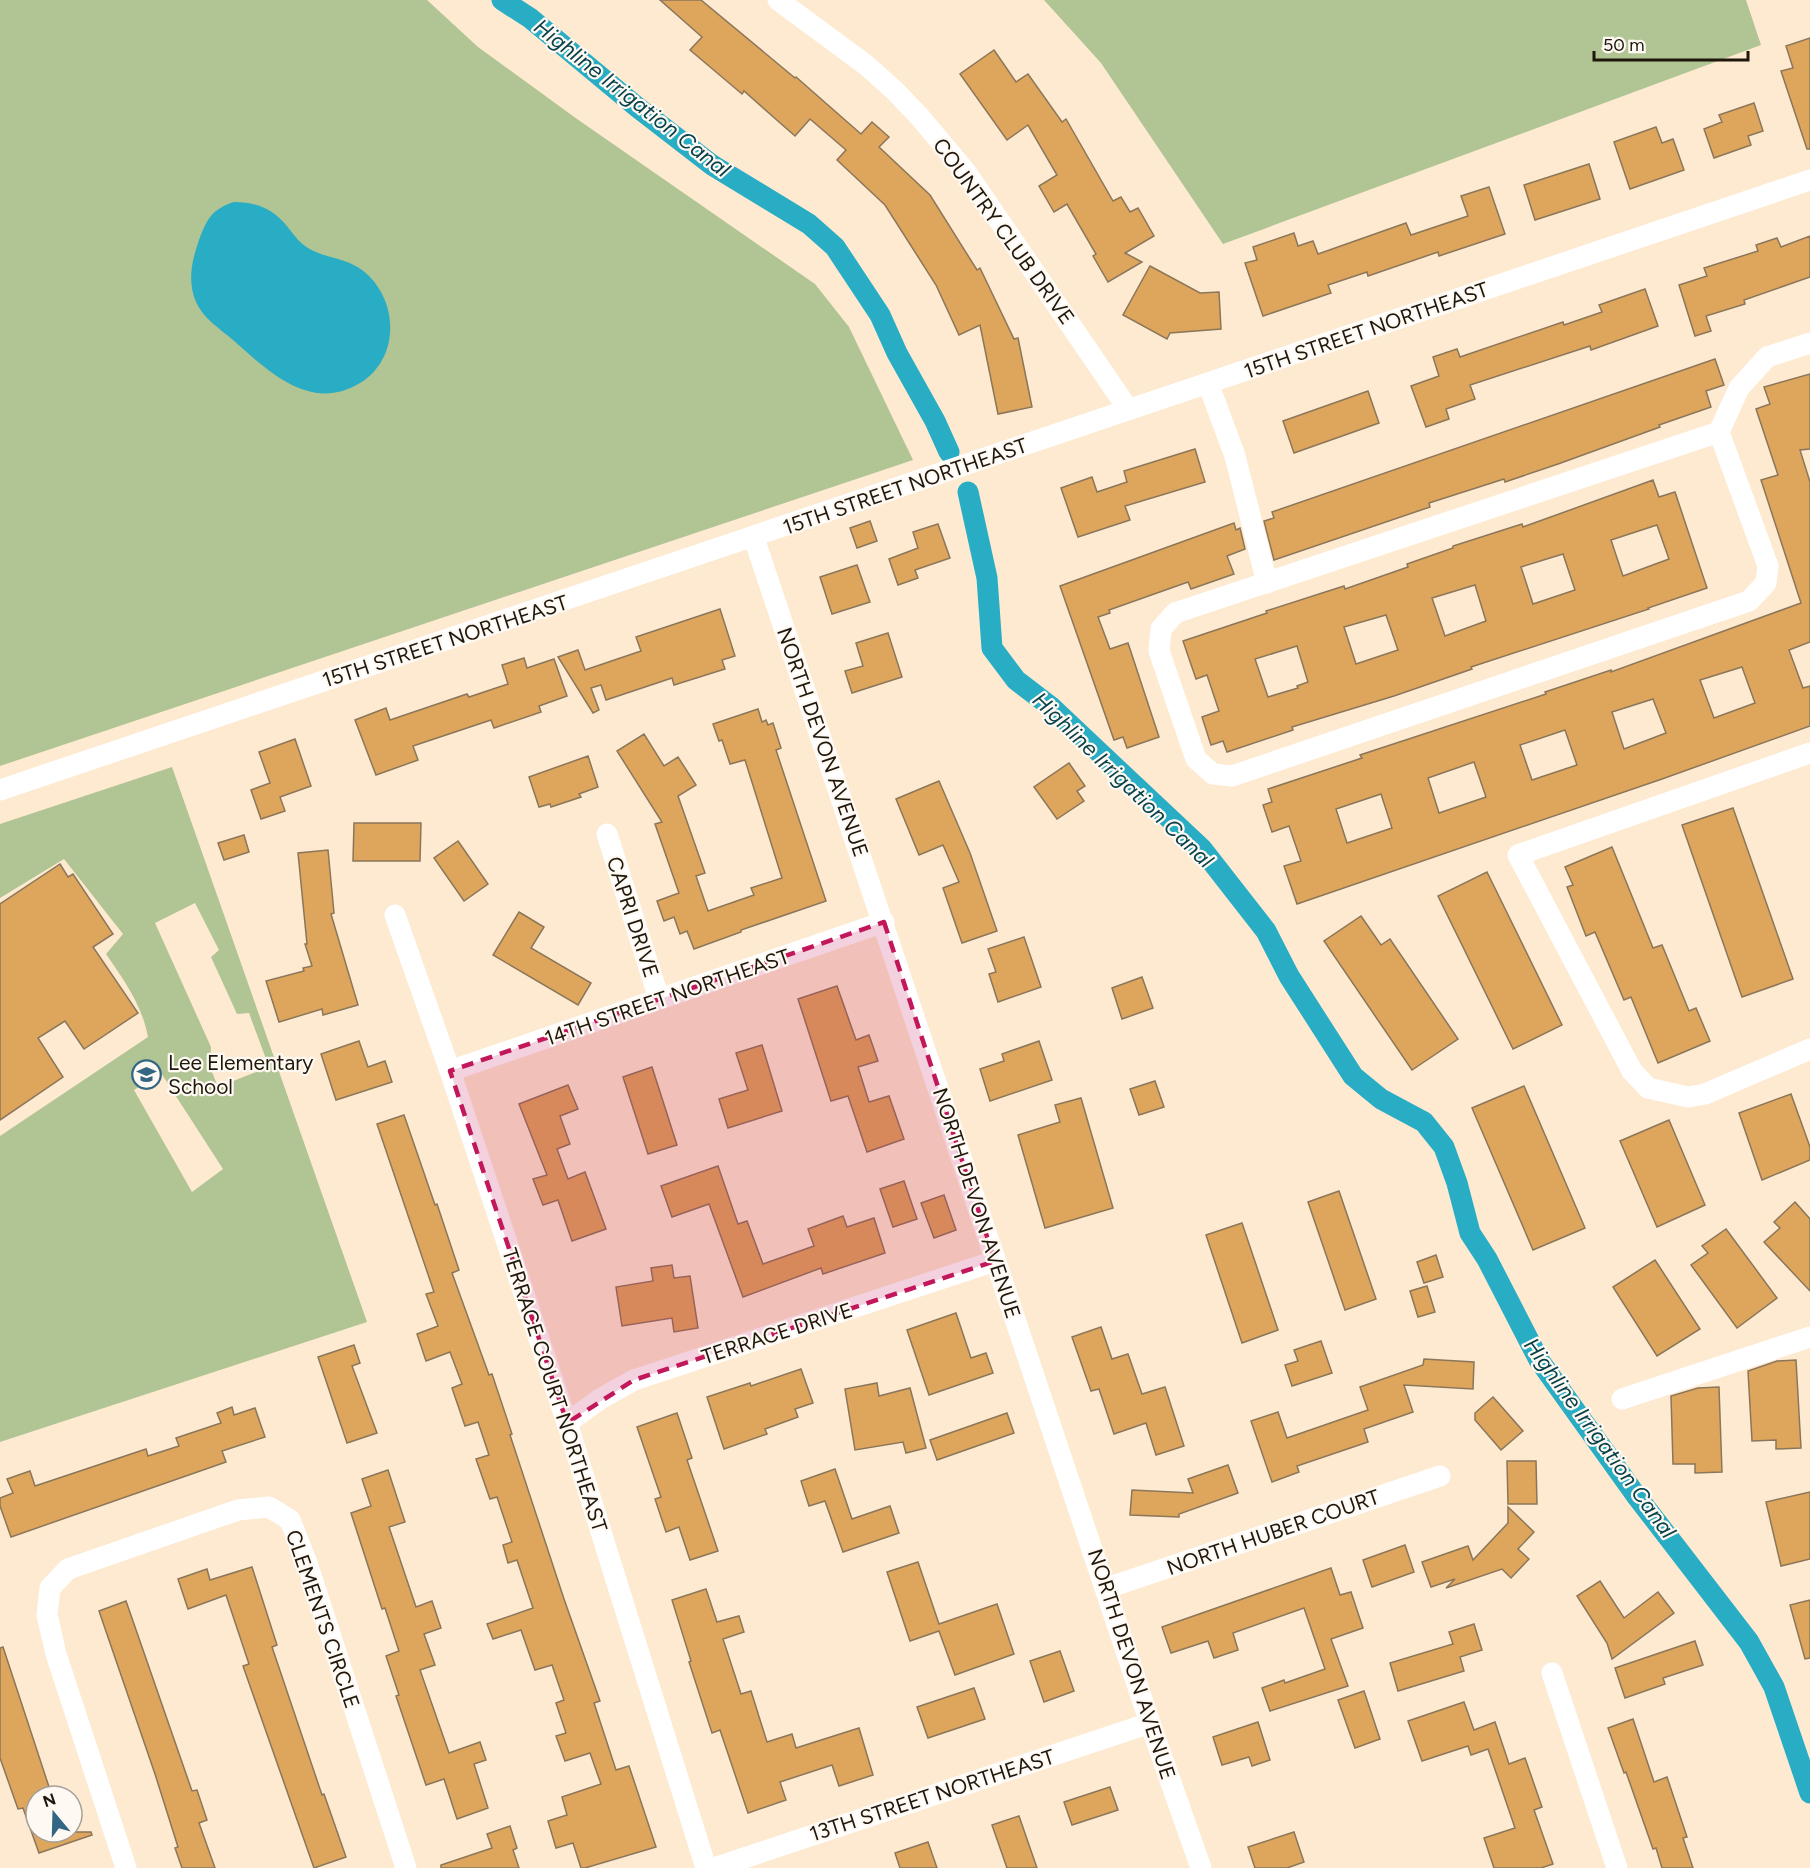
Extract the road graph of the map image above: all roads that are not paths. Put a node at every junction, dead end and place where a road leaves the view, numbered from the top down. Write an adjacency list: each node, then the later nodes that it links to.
1 (778, 0): 5 (street, COUNTRY CLUB DRIVE)
2 (1810, 180): 4 (street, 15TH STREET NORTHEAST)
3 (1810, 343): 6 (street)
4 (1208, 383): 5 (street, 15TH STREET NORTHEAST); 8 (street)
5 (1128, 409): 7 (street, 15TH STREET NORTHEAST)
6 (1719, 432): 8 (street); 8 (street)
7 (754, 538): 10 (street, 15TH STREET NORTHEAST); 13 (street, NORTH DEVON AVENUE)
8 (1267, 583)
9 (1810, 753): 15 (street)
10 (0, 790)
11 (607, 834): 14 (street, CAPRI DRIVE)
12 (395, 915): 16 (street, TERRACE COURT NORTHEAST)
13 (884, 922): 14 (street, 14TH STREET NORTHEAST); 17 (street, NORTH DEVON AVENUE)
14 (659, 999): 16 (street, 14TH STREET NORTHEAST)
15 (1810, 1049)
16 (450, 1071): 20 (street, TERRACE COURT NORTHEAST)
17 (995, 1261): 20 (street, TERRACE DRIVE); 22 (street, NORTH DEVON AVENUE)
18 (1810, 1336): 19 (street)
19 (1622, 1399)
20 (567, 1423): 27 (street, TERRACE COURT NORTHEAST)
21 (1440, 1476): 22 (street, NORTH HUBER COURT)
22 (1107, 1588): 24 (street, NORTH DEVON AVENUE)
23 (1552, 1673): 30 (street)
24 (1150, 1723): 28 (street, 13TH STREET NORTHEAST); 29 (street, NORTH DEVON AVENUE)
25 (126, 1868): 26 (street, CLEMENTS CIRCLE)
26 (406, 1868)
27 (706, 1868)
28 (714, 1868)
29 (1201, 1868)
30 (1617, 1868)

